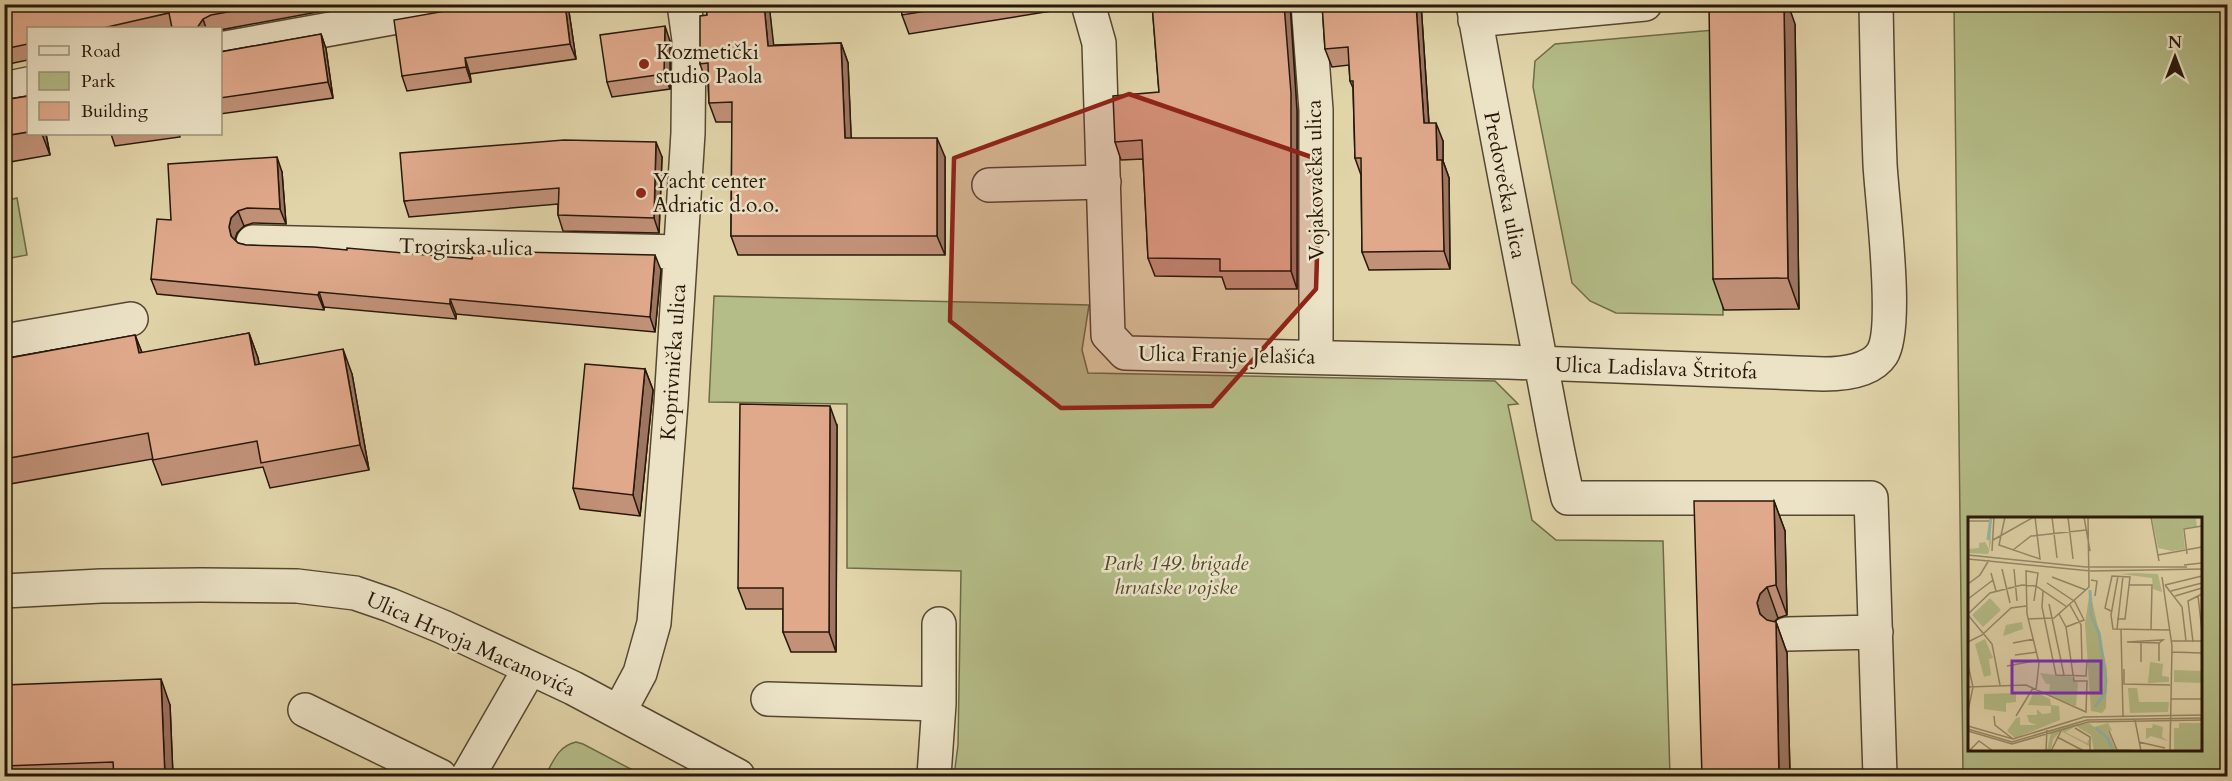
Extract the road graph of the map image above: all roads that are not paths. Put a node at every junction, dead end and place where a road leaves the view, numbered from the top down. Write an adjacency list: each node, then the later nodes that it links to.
1 (469, 4): 8 (street)
2 (684, 4): 14 (street, Koprivnička ulica)
3 (1088, 4): 11 (street, Ulica Franje Jelašića)
4 (1308, 4): 17 (street, Vojakovačka ulica)
5 (1644, 4): 7 (street)
6 (1875, 4): 18 (street, Ulica Ladislava Štritofa)
7 (1474, 12): 18 (street, Predovečka ulica)
8 (222, 50)
9 (27, 84): 10 (street)
10 (4, 88)
11 (1104, 182): 12 (street); 17 (street, Ulica Franje Jelašića)
12 (989, 185)
13 (253, 242): 14 (street, Trogirska ulica)
14 (680, 252): 27 (street, Koprivnička ulica)
15 (131, 319): 16 (street)
16 (4, 341)
17 (1316, 357): 18 (street, Ulica Franje Jelašića)
18 (1541, 364): 21 (street, Ulica Ladislava Štritofa)
19 (4, 591): 23 (street, Ulica Hrvoja Macanovića)
20 (939, 624): 25 (street)
21 (1876, 632): 22 (street); 32 (street, Ulica Ladislava Štritofa)
22 (1787, 634)
23 (530, 668): 27 (street, Ulica Hrvoja Macanovića); 29 (street)
24 (768, 699): 25 (street)
25 (939, 704): 31 (street)
26 (305, 710): 28 (street)
27 (619, 712): 30 (street, Ulica Hrvoja Macanovića)
28 (440, 777)
29 (468, 777)
30 (738, 777)
31 (934, 777)
32 (1880, 777)

